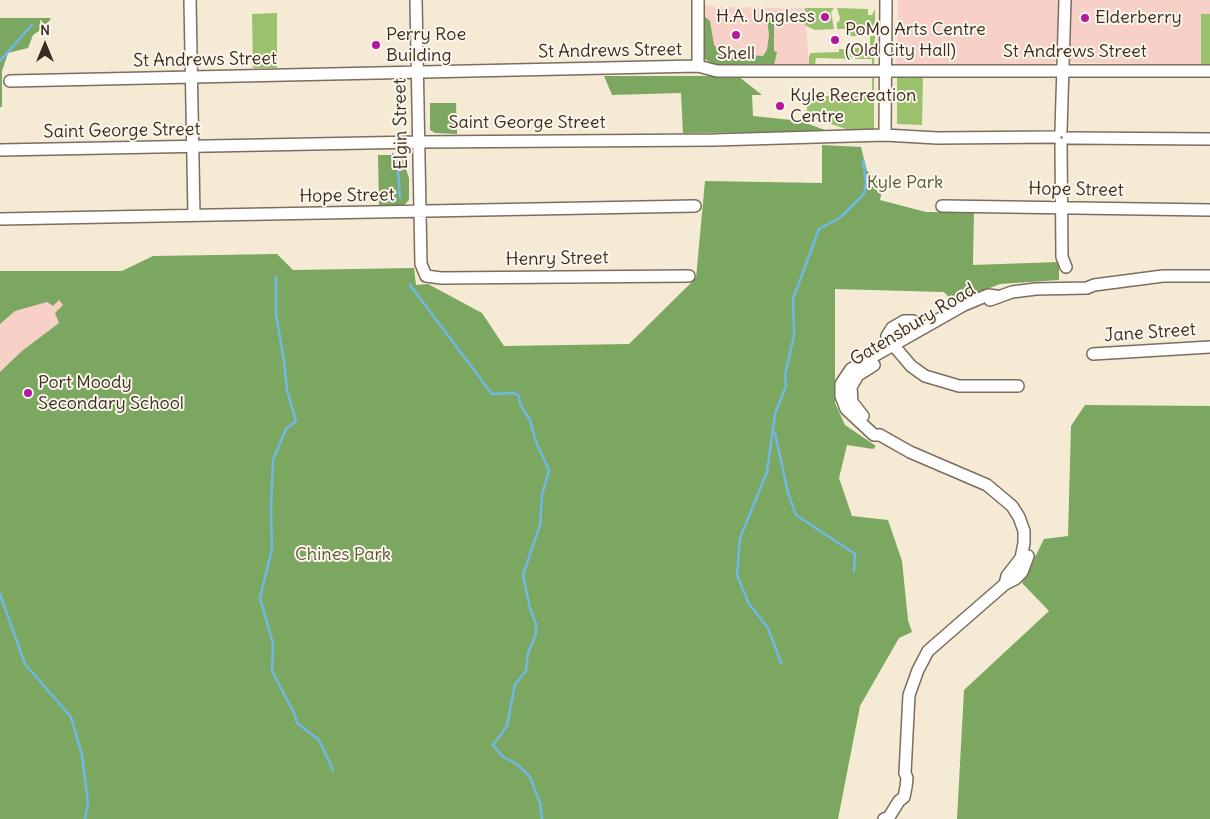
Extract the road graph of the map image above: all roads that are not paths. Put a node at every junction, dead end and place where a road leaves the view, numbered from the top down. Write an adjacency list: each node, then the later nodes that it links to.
1 (190, 0): 11 (street)
2 (416, 0): 10 (street, Elgin Street)
3 (698, 0): 6 (street)
4 (886, 0): 7 (street)
5 (1065, 0): 8 (street)
6 (698, 66): 7 (street, St Andrews Street); 10 (street, St Andrews Street)
7 (884, 70): 8 (street, St Andrews Street); 13 (street)
8 (1062, 70): 9 (street, St Andrews Street); 14 (street)
9 (1210, 71)
10 (418, 73): 11 (street, St Andrews Street); 16 (street, Elgin Street)
11 (190, 78): 12 (street, St Andrews Street); 17 (street)
12 (10, 82)
13 (885, 135): 14 (street, Saint George Street); 16 (street, Saint George Street)
14 (1061, 137): 15 (street, Saint George Street); 21 (street)
15 (1210, 139)
16 (418, 142): 17 (street, Saint George Street); 23 (street, Elgin Street)
17 (192, 148): 18 (street, Saint George Street); 24 (street)
18 (0, 150)
19 (695, 206): 23 (street, Hope Street)
20 (942, 206): 21 (street, Hope Street)
21 (1062, 207): 22 (street, Hope Street); 26 (street)
22 (1210, 210)
23 (419, 212): 24 (street, Hope Street); 27 (street, Elgin Street)
24 (194, 215): 25 (street, Hope Street)
25 (0, 219)
26 (1066, 266)
27 (426, 276): 28 (street, Henry Street)
28 (689, 276)
29 (1210, 276): 30 (street, Gatensbury Road)
30 (996, 296): 32 (street, Gatensbury Road); 32 (street, Gatensbury Road)
31 (1210, 346): 33 (street, Jane Street)
32 (896, 348): 34 (street); 35 (street, Gatensbury Road)
33 (1093, 354)
34 (1018, 386)
35 (888, 818)

